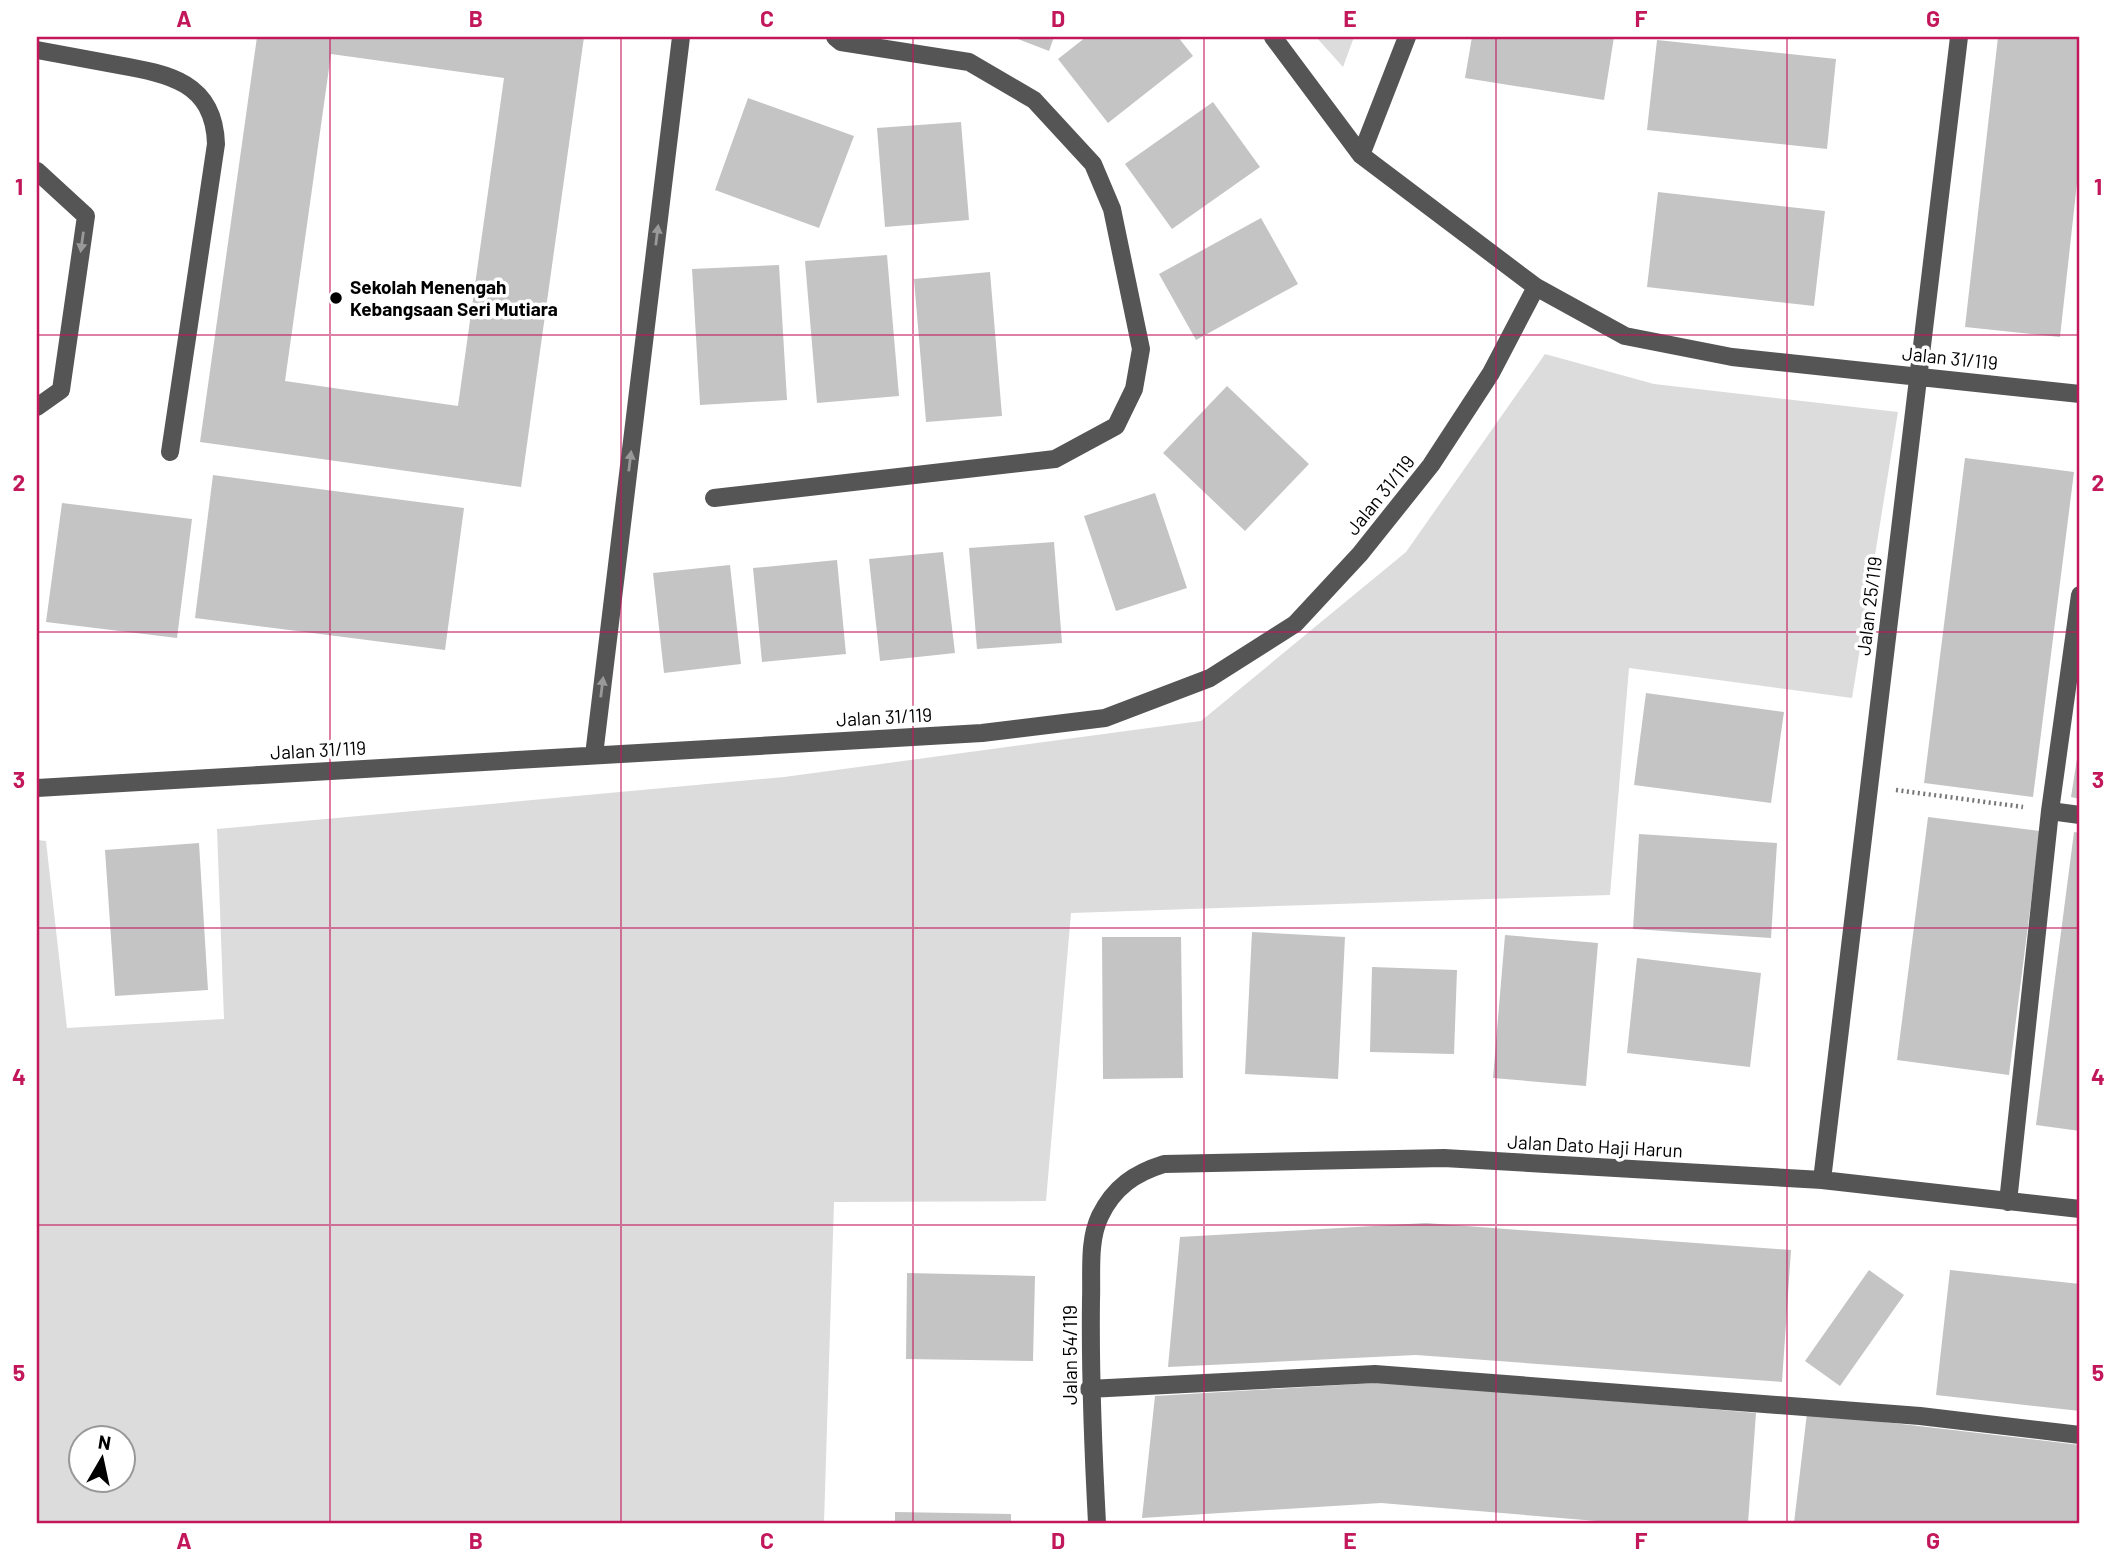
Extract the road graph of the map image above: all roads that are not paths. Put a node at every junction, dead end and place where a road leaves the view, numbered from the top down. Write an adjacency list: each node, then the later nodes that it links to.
1 (681, 37): 16 (street, one-way to 1)
2 (835, 37): 14 (street)
3 (1273, 37): 7 (street, Jalan 31/119)
4 (1407, 37): 7 (street)
5 (1959, 37): 10 (street, Jalan 25/119)
6 (37, 50): 13 (street)
7 (1361, 155): 9 (street, Jalan 31/119)
8 (37, 171): 12 (street, one-way to 12)
9 (1536, 287): 10 (street, Jalan 31/119); 16 (street, Jalan 31/119)
10 (1919, 375): 11 (street, Jalan 31/119); 20 (street, Jalan 25/119)
11 (2080, 394)
12 (37, 407)
13 (170, 452)
14 (714, 498)
15 (2080, 594): 18 (street)
16 (594, 755): 17 (street, Jalan 31/119)
17 (37, 788)
18 (2050, 811): 19 (street); 22 (street)
19 (2080, 815)
20 (1822, 1180): 21 (street, Jalan Dato Haji Harun); 22 (street, Jalan Dato Haji Harun)
21 (1115, 1193): 24 (street, Jalan 54/119)
22 (2008, 1202): 23 (street, Jalan Dato Haji Harun)
23 (2080, 1209)
24 (1089, 1389): 25 (street); 26 (street, Jalan 54/119)
25 (2080, 1435)
26 (1097, 1523)

